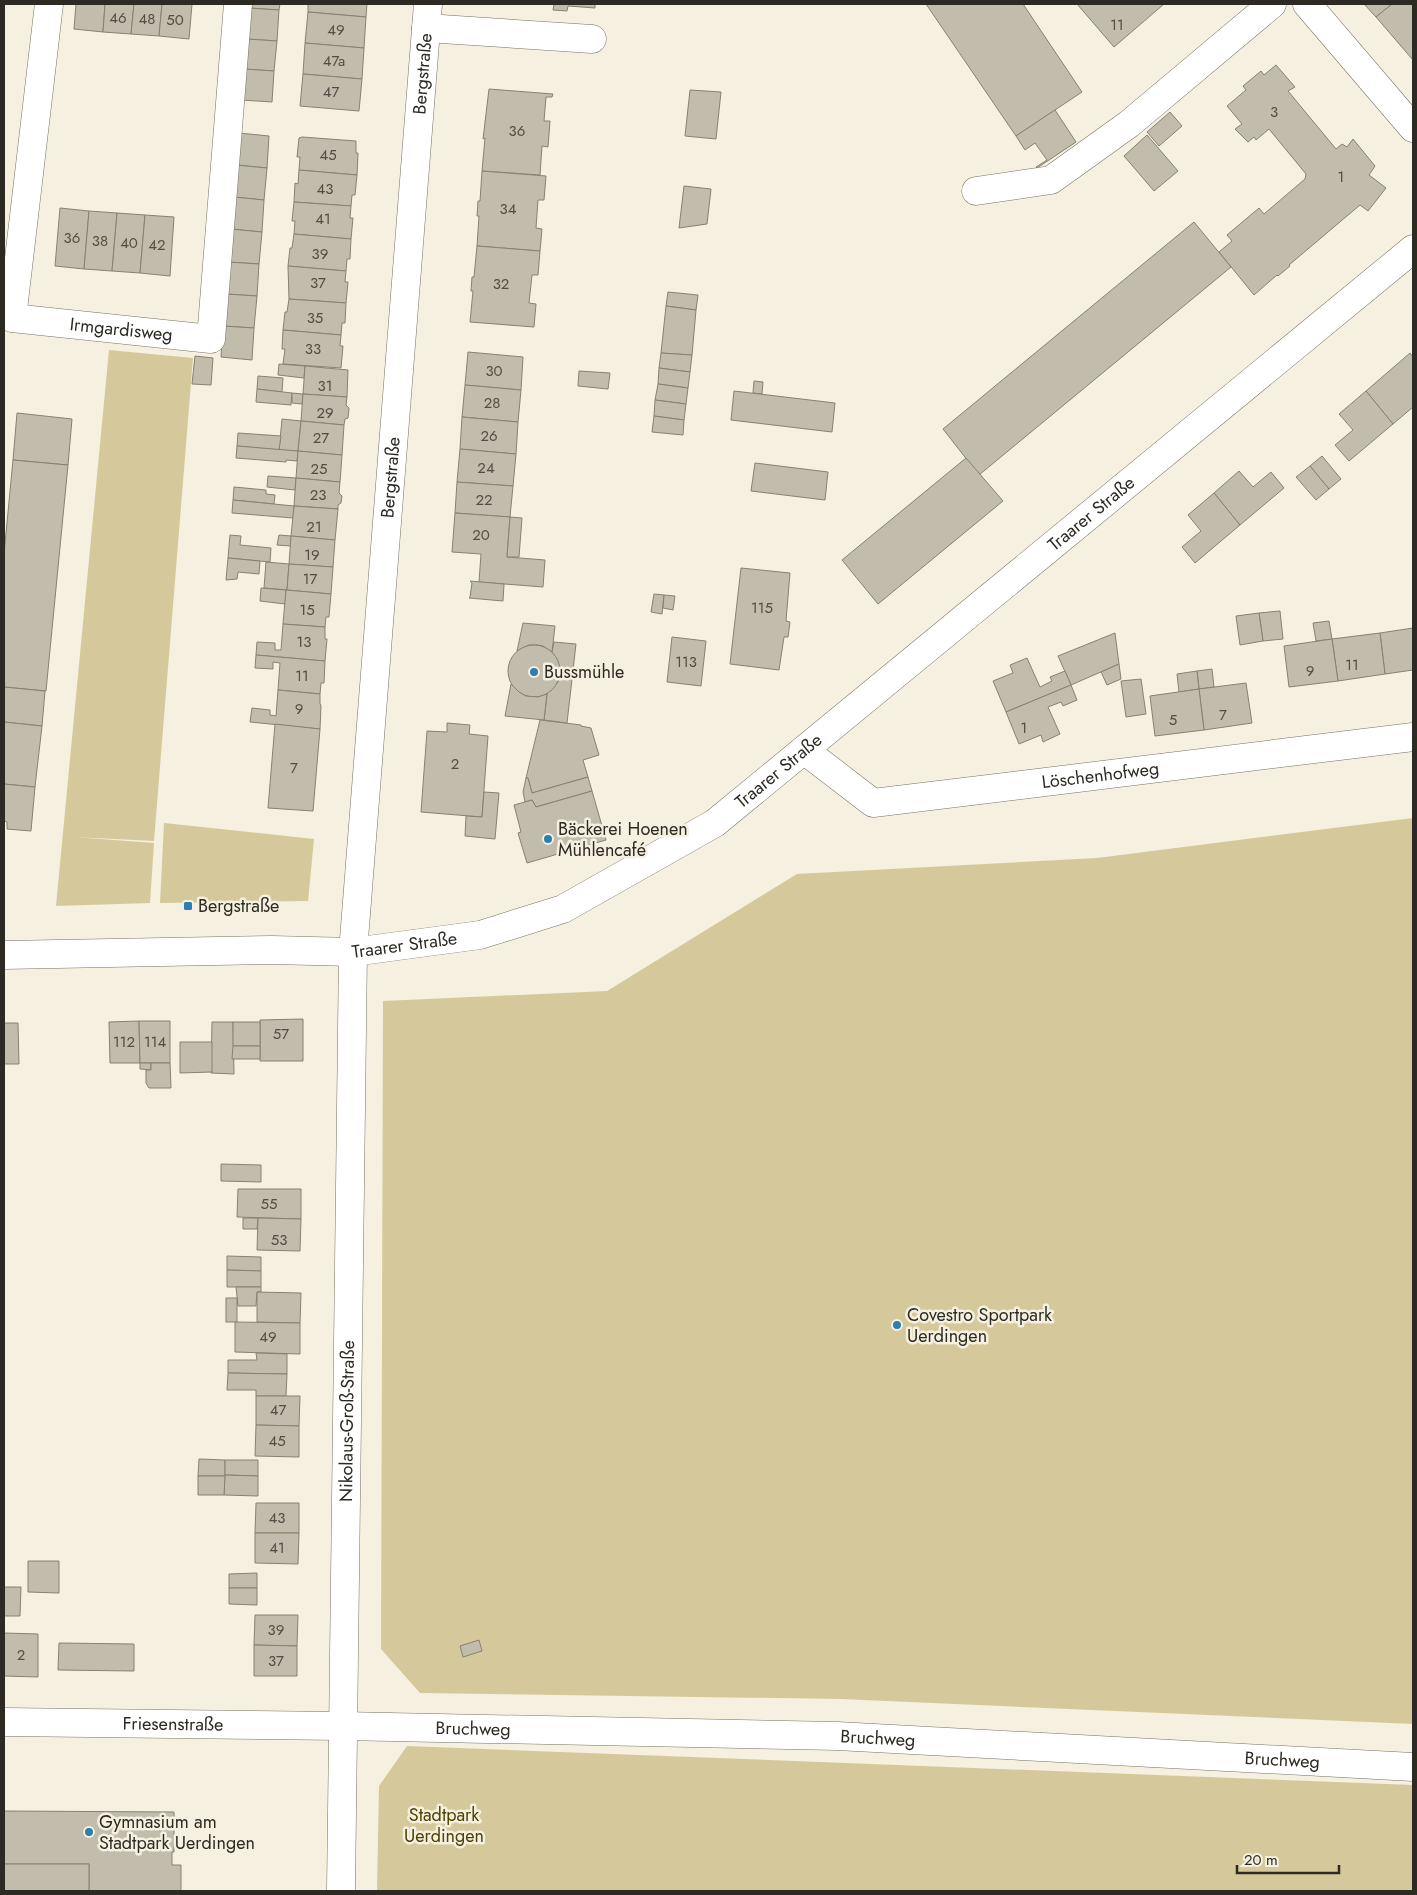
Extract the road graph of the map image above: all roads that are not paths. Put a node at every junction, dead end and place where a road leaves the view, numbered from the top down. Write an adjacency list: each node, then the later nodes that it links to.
1 (49, 4): 2 (street, Irmgardisweg)
2 (238, 4)
3 (1272, 4): 8 (street)
4 (1307, 4): 7 (street)
5 (427, 16): 6 (street); 12 (street, Bergstraße)
6 (592, 39)
7 (1413, 128)
8 (976, 191)
9 (1413, 249): 11 (street, Traarer Straße)
10 (1413, 737): 11 (street, Löschenhofweg)
11 (804, 750): 12 (street, Traarer Straße)
12 (353, 952): 13 (street, Traarer Straße); 15 (street, Nikolaus-Groß-Straße)
13 (4, 955)
14 (4, 1722): 15 (street, Friesenstraße)
15 (342, 1726): 16 (street, Bruchweg); 17 (street, Nikolaus-Groß-Straße)
16 (1413, 1767)
17 (341, 1891)

